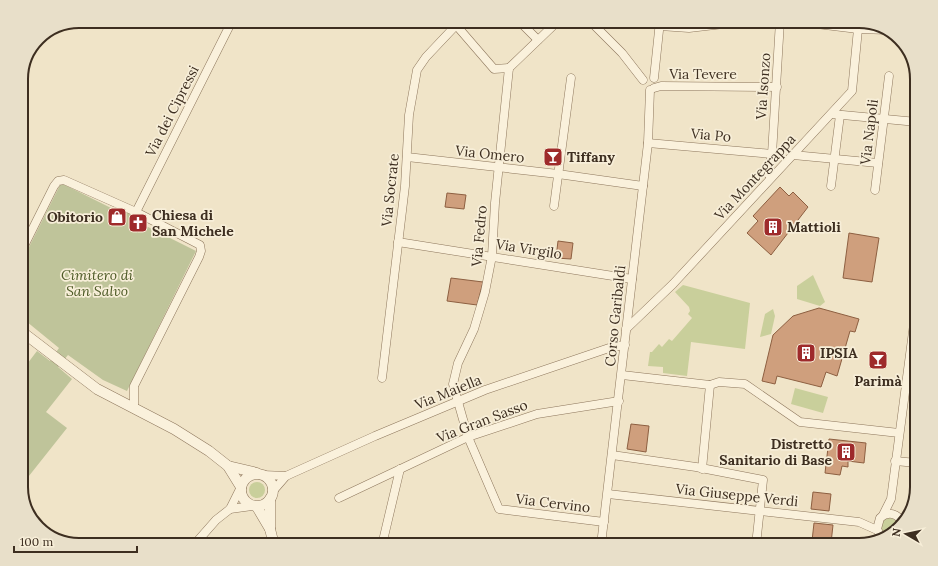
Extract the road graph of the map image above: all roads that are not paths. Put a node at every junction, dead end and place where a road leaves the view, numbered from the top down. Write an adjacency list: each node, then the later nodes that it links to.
1 (228, 28): 35 (street, Via dei Cipressi)
2 (453, 28): 24 (street, Via Socrate)
3 (462, 28): 11 (street)
4 (526, 28): 10 (street)
5 (551, 28): 10 (street)
6 (597, 28): 15 (street)
7 (659, 28): 14 (street)
8 (780, 28): 16 (street, Via Isonzo)
9 (858, 28): 18 (street, Via Montegrappa)
10 (538, 40): 11 (street)
11 (509, 68): 28 (street, Via Fedro)
12 (889, 76): 19 (street, Via Napoli)
13 (571, 78): 29 (street)
14 (654, 78): 15 (street); 17 (street)
15 (643, 80): 17 (street)
16 (777, 87): 17 (street, Via Tevere); 22 (street, Via Isonzo)
17 (652, 89): 21 (street, Corso Garibaldi)
18 (836, 114): 19 (street); 23 (street, Via Montegrappa); 25 (street)
19 (883, 119): 20 (street); 26 (street, Via Napoli)
20 (910, 121)
21 (648, 143): 22 (street, Via Po); 31 (street, Corso Garibaldi)
22 (772, 154): 27 (street); 30 (street, Via Isonzo)
23 (793, 155): 25 (street); 27 (street, Via Montegrappa)
24 (407, 157): 28 (street, Via Omero); 37 (street, Via Socrate)
25 (835, 158): 26 (street); 32 (street)
26 (878, 163): 33 (street, Via Napoli)
27 (782, 166): 30 (street, Via Montegrappa)
28 (499, 169): 29 (street, Via Omero); 38 (street, Via Fedro)
29 (558, 174): 31 (street, Via Omero); 34 (street)
30 (771, 177): 40 (street, Via Montegrappa)
31 (642, 186): 39 (street, Corso Garibaldi)
32 (831, 186)
33 (875, 190)
34 (554, 206)
35 (136, 212): 36 (street); 49 (street)
36 (28, 239)
37 (398, 242): 38 (street, Via Virgilo); 45 (street, Via Socrate)
38 (492, 256): 39 (street, Via Virgilo); 48 (street, Via Fedro)
39 (632, 279): 40 (street, Corso Garibaldi)
40 (626, 330): 42 (street, Corso Garibaldi)
41 (28, 336): 49 (street)
42 (625, 345): 44 (street, Corso Garibaldi); 48 (street, Via Maiella)
43 (910, 355): 50 (street)
44 (622, 376): 46 (street); 47 (street, Corso Garibaldi)
45 (382, 378)
46 (710, 385): 50 (street); 56 (street)
47 (618, 401): 51 (street, Via Gran Sasso); 52 (street, Corso Garibaldi)
48 (457, 402): 51 (street, Via Fedro); 59 (street, Via Maiella)
49 (134, 408): 55 (street)
50 (899, 434): 53 (street)
51 (468, 437): 57 (street, Via Gran Sasso); 67 (street, Via Fedro)
52 (612, 455): 56 (street); 61 (street, Corso Garibaldi)
53 (895, 461): 54 (street); 64 (street)
54 (910, 462)
55 (228, 466): 58 (street); 60 (street)
56 (702, 469): 68 (street)
57 (400, 470): 63 (street, Via Gran Sasso); 79 (street)
58 (260, 474): 59 (street, Via Maiella); 60 (street); 62 (street)
59 (286, 476): 62 (street, Via Maiella)
60 (240, 488): 65 (street); 66 (street)
61 (608, 494): 68 (street, Via Giuseppe Verdi); 72 (street, Corso Garibaldi)
62 (272, 495): 65 (street); 74 (street)
63 (339, 498)
64 (891, 499): 69 (street); 71 (street)
65 (254, 506): 66 (street); 74 (street)
66 (230, 509): 77 (street)
67 (499, 509): 72 (street, Via Cervino)
68 (760, 511): 73 (street, Via Giuseppe Verdi); 81 (street)
69 (896, 514)
70 (886, 515): 71 (street, Via Giuseppe Verdi)
71 (881, 517): 73 (street, Via Giuseppe Verdi); 75 (street)
72 (604, 522): 80 (street, Corso Garibaldi)
73 (863, 523): 75 (street, Via Giuseppe Verdi)
74 (270, 529): 78 (street)
75 (877, 530): 76 (street)
76 (880, 533)
77 (200, 538)
78 (272, 538)
79 (384, 538)
80 (603, 538)
81 (757, 538)

